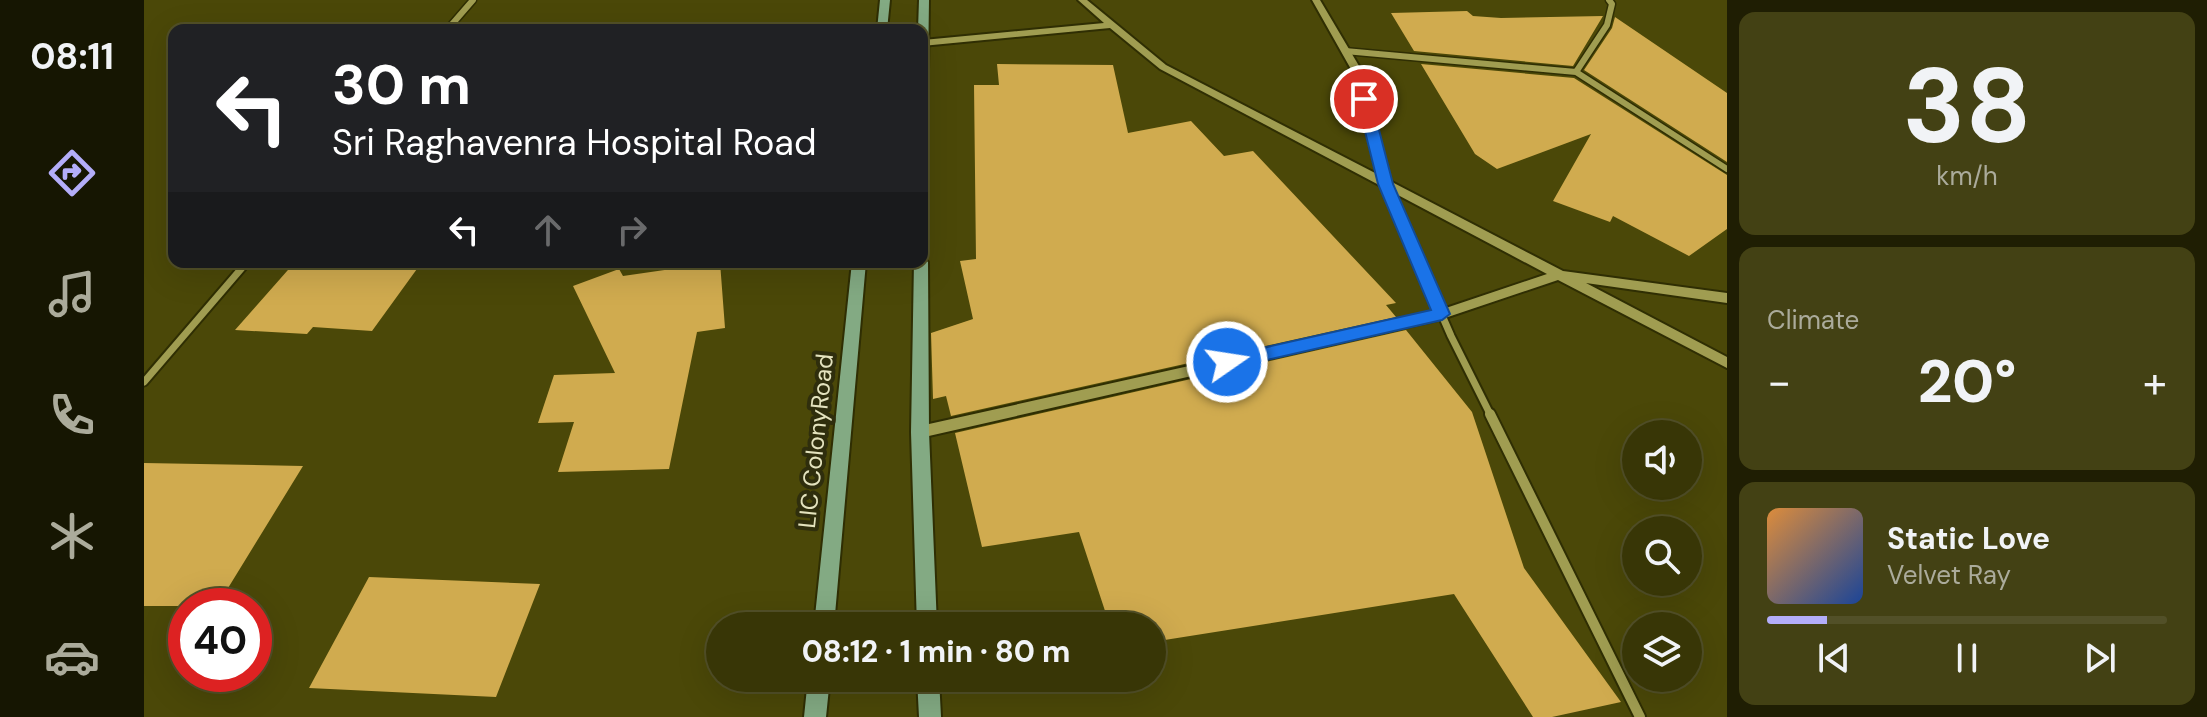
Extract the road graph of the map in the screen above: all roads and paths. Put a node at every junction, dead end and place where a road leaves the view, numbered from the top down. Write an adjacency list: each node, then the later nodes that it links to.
1 (473, 0): 7 (street)
2 (885, 0): 8 (main road)
3 (924, 0): 9 (main road)
4 (1082, 0): 10 (street)
5 (1316, 0): 12 (street)
6 (1609, 0): 13 (street)
7 (452, 24)
8 (883, 24)
9 (923, 24)
10 (1112, 25): 11 (street); 15 (street)
11 (928, 43)
12 (1345, 51): 13 (street); 15 (street)
13 (1576, 72): 14 (street)
14 (1727, 169)
15 (1385, 184): 19 (street); 21 (street)
16 (242, 268): 23 (street)
17 (858, 268): 25 (main road, LIC ColonyRoad)
18 (921, 268): 24 (main road)
19 (1558, 275): 20 (street); 21 (street); 22 (street)
20 (1727, 298)
21 (1442, 314): 24 (street); 31 (street)
22 (1727, 363)
23 (144, 382)
24 (920, 432): 26 (main road)
25 (825, 612)
26 (926, 612)
27 (818, 692): 29 (main road)
28 (929, 692): 30 (main road)
29 (815, 717)
30 (930, 717)
31 (1640, 717)

